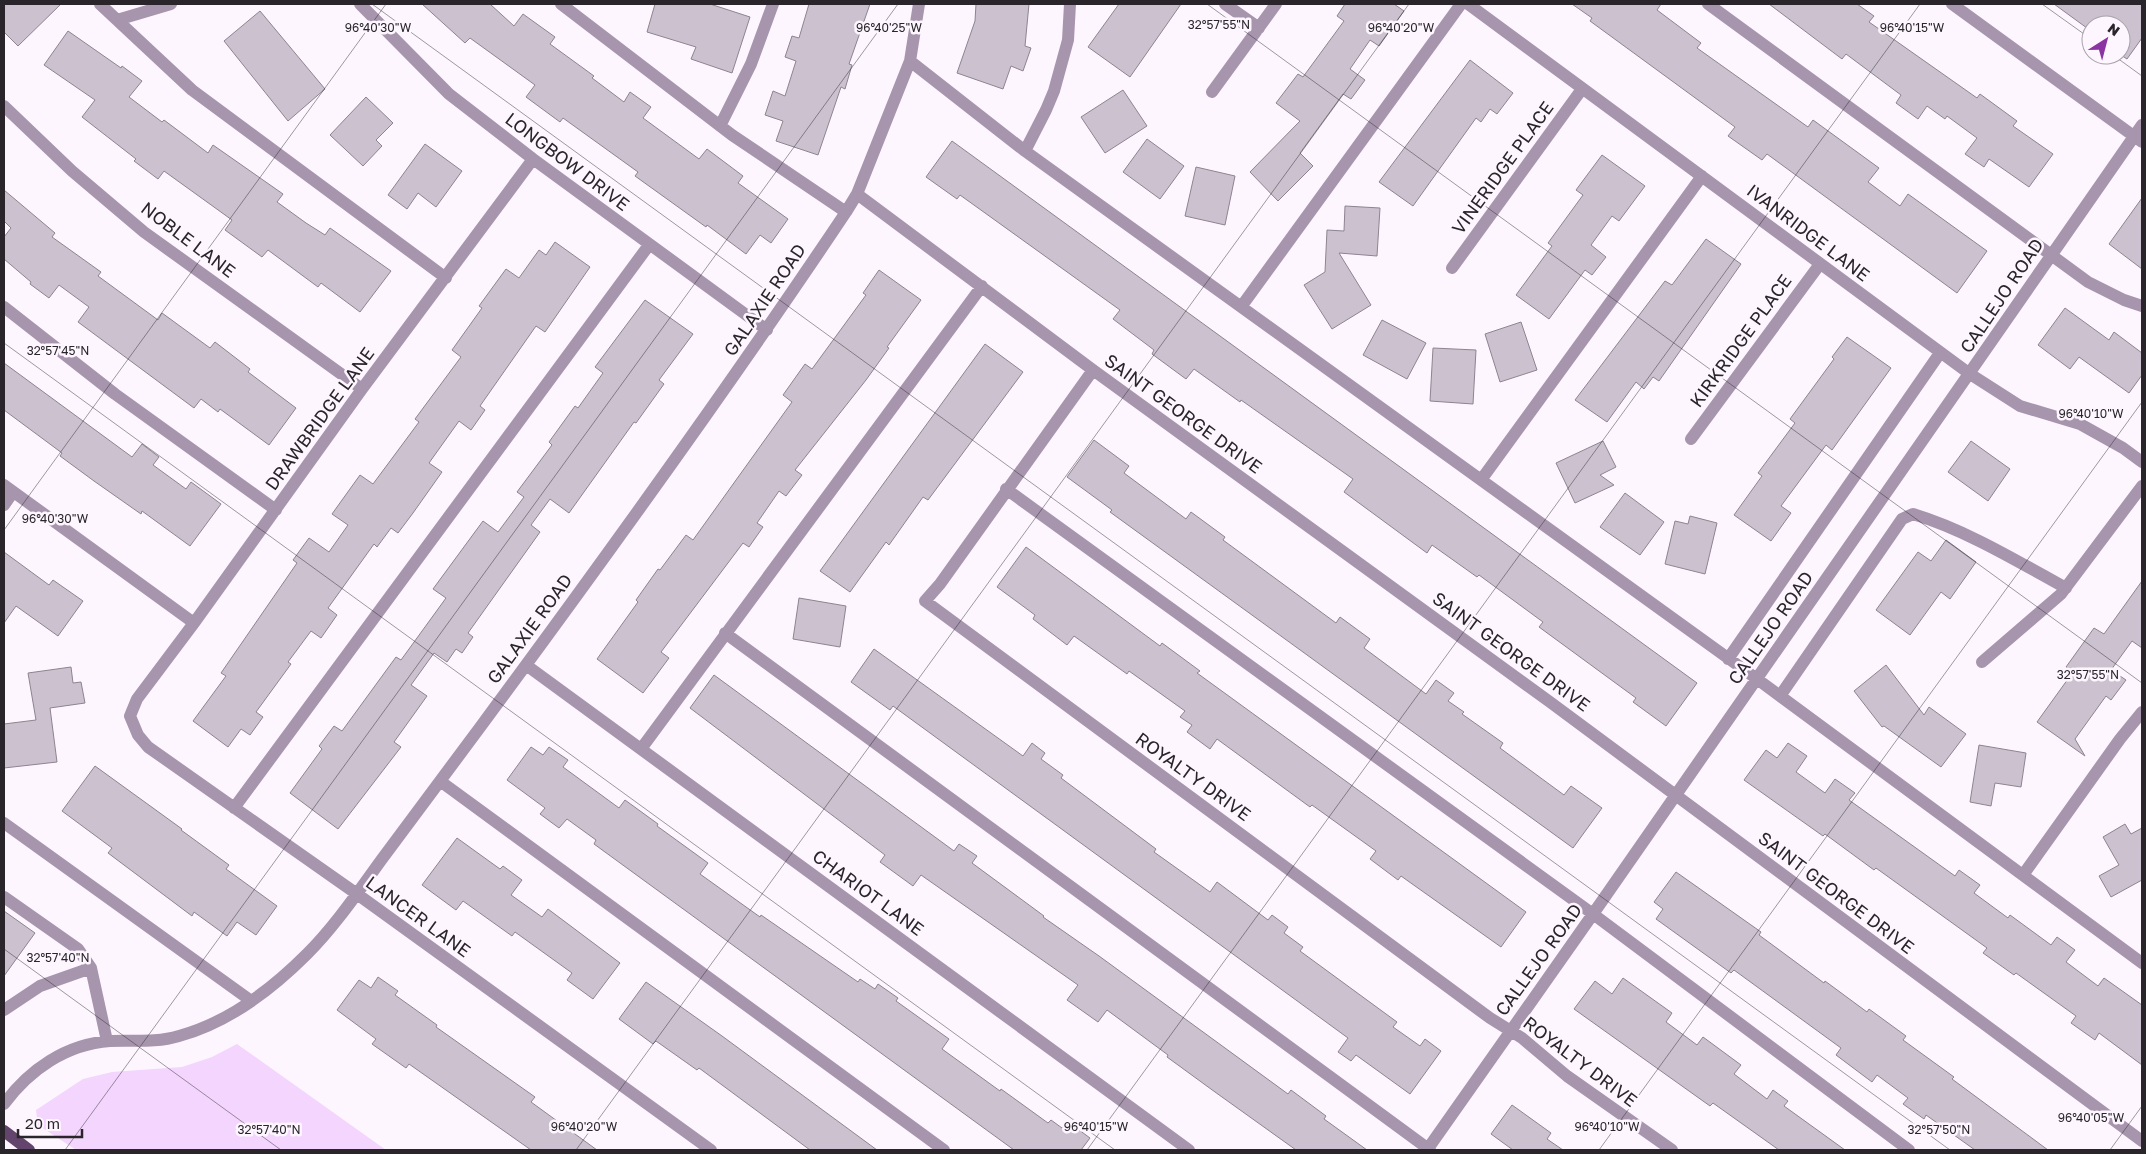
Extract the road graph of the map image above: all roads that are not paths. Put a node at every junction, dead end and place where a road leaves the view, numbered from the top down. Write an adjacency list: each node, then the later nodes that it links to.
1 (100, 4): 14 (street)
2 (171, 4): 14 (street)
3 (360, 4): 24 (street, LONGBOW DRIVE)
4 (561, 4): 21 (street)
5 (773, 4): 21 (street)
6 (919, 4): 16 (street, GALAXIE ROAD)
7 (1070, 4): 23 (street)
8 (1225, 4): 15 (street)
9 (1276, 4): 15 (street)
10 (1461, 4): 36 (street)
11 (1468, 4): 17 (street, IVANRIDGE LANE)
12 (1708, 4): 29 (street)
13 (1952, 4): 22 (street)
14 (117, 20): 32 (street)
15 (1259, 28): 18 (street)
16 (910, 61): 23 (street); 26 (street, GALAXIE ROAD)
17 (1582, 89): 25 (street, IVANRIDGE LANE); 31 (street, VINERIDGE PLACE)
18 (1212, 92)
19 (4, 106): 41 (street, NOBLE LANE)
20 (2142, 125): 22 (street, CALLEJO ROAD)
21 (720, 126): 27 (street)
22 (2138, 140): 29 (street, CALLEJO ROAD)
23 (1025, 151): 36 (street)
24 (533, 159): 28 (street, LONGBOW DRIVE); 32 (street, DRAWBRIDGE LANE)
25 (1702, 176): 30 (street, IVANRIDGE LANE); 44 (street)
26 (857, 194): 27 (street, GALAXIE ROAD); 33 (street, SAINT GEORGE DRIVE)
27 (846, 212): 37 (street, GALAXIE ROAD)
28 (649, 244): 37 (street, LONGBOW DRIVE); 63 (street)
29 (2051, 255): 34 (street); 40 (street, CALLEJO ROAD)
30 (1820, 264): 38 (street, IVANRIDGE LANE); 42 (street, KIRKRIDGE PLACE)
31 (1452, 268)
32 (446, 278): 41 (street, DRAWBRIDGE LANE)
33 (982, 286): 39 (street, SAINT GEORGE DRIVE); 52 (street)
34 (2142, 306)
35 (4, 307): 49 (street)
36 (1241, 307): 44 (street)
37 (767, 330): 55 (street, GALAXIE ROAD)
38 (1940, 353): 40 (street, IVANRIDGE LANE); 53 (street)
39 (1093, 370): 47 (street, ROYALTY DRIVE); 62 (street, SAINT GEORGE DRIVE)
40 (1970, 374): 43 (street, IVANRIDGE LANE); 56 (street, CALLEJO ROAD)
41 (362, 389): 49 (street, DRAWBRIDGE LANE)
42 (1691, 439)
43 (2142, 462)
44 (1481, 480): 53 (street)
45 (2142, 486): 50 (street)
46 (8, 489): 48 (street); 51 (street)
47 (1006, 489): 68 (street); 73 (street, ROYALTY DRIVE)
48 (4, 505)
49 (276, 510): 51 (street, DRAWBRIDGE LANE)
50 (2066, 588): 54 (street); 57 (street)
51 (194, 623): 58 (street, DRAWBRIDGE LANE)
52 (725, 633): 60 (street); 82 (street)
53 (1728, 658): 56 (street)
54 (1982, 662)
55 (526, 666): 60 (street, CHARIOT LANE); 61 (street, GALAXIE ROAD)
56 (1757, 679): 57 (street); 62 (street, CALLEJO ROAD)
57 (1780, 696): 65 (street)
58 (137, 699): 63 (street, LANCER LANE)
59 (2142, 712): 65 (street)
60 (641, 749): 81 (street, CHARIOT LANE)
61 (440, 781): 66 (street, GALAXIE ROAD); 80 (street)
62 (1676, 796): 68 (street, CALLEJO ROAD); 77 (street, SAINT GEORGE DRIVE)
63 (234, 808): 66 (street, LANCER LANE)
64 (4, 823): 71 (street)
65 (2023, 875): 69 (street)
66 (357, 894): 71 (street, GALAXIE ROAD); 79 (street, LANCER LANE)
67 (4, 897): 70 (street)
68 (1593, 914): 73 (street, CALLEJO ROAD); 84 (street)
69 (2142, 963)
70 (91, 968): 72 (street); 74 (street)
71 (250, 1000): 74 (street, GALAXIE ROAD)
72 (4, 1010)
73 (1510, 1031): 82 (street, CALLEJO ROAD); 83 (street, ROYALTY DRIVE)
74 (107, 1041): 75 (street, GALAXIE ROAD)
75 (4, 1104)
76 (4, 1131): 78 (main road)
77 (2142, 1141)
78 (29, 1150)
79 (711, 1150)
80 (944, 1150)
81 (1190, 1150)
82 (1428, 1150)
83 (1672, 1150)
84 (1909, 1150)

